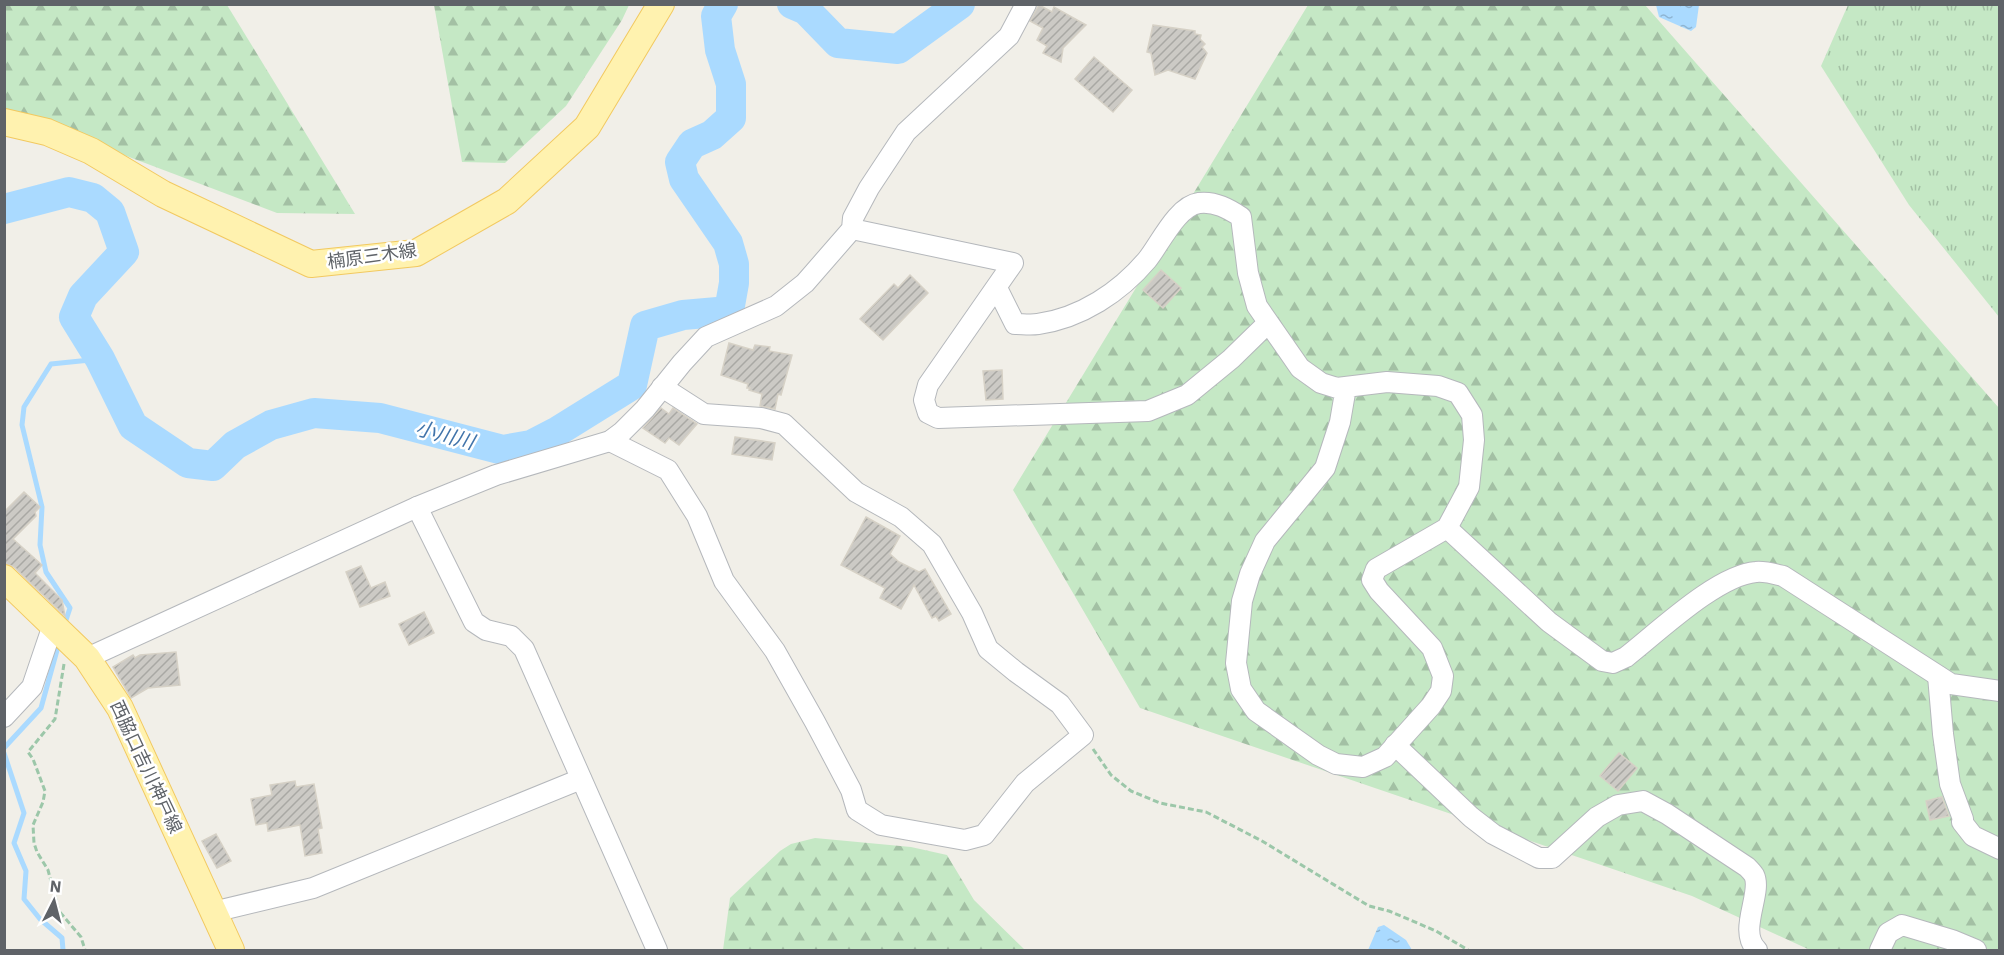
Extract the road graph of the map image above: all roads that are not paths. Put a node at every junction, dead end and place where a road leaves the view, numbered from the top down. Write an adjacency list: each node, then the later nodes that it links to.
1 (661, 4): 3 (main road, 楠原三木線)
2 (1026, 4): 4 (street)
3 (4, 122)
4 (852, 229): 5 (street); 7 (street)
5 (997, 288): 6 (street); 6 (street)
6 (1268, 323): 8 (street)
7 (662, 387): 9 (street); 9 (street)
8 (1346, 387): 11 (street); 18 (street)
9 (609, 441): 10 (street)
10 (417, 507): 14 (street); 19 (street)
11 (1447, 528): 15 (street); 18 (street)
12 (4, 578): 13 (main road, 西脇口吉川神戸線)
13 (53, 625): 14 (main road, 西脇口吉川神戸線); 17 (street)
14 (79, 650): 21 (main road, 西脇口吉川神戸線)
15 (1938, 676): 16 (street); 20 (street)
16 (2000, 691)
17 (4, 717)
18 (1395, 745): 24 (street)
19 (581, 779): 21 (street); 23 (street)
20 (2000, 849)
21 (213, 912): 22 (main road, 西脇口吉川神戸線)
22 (231, 951)
23 (657, 951)
24 (1757, 951)
25 (1880, 951): 26 (street)
26 (1976, 951)

